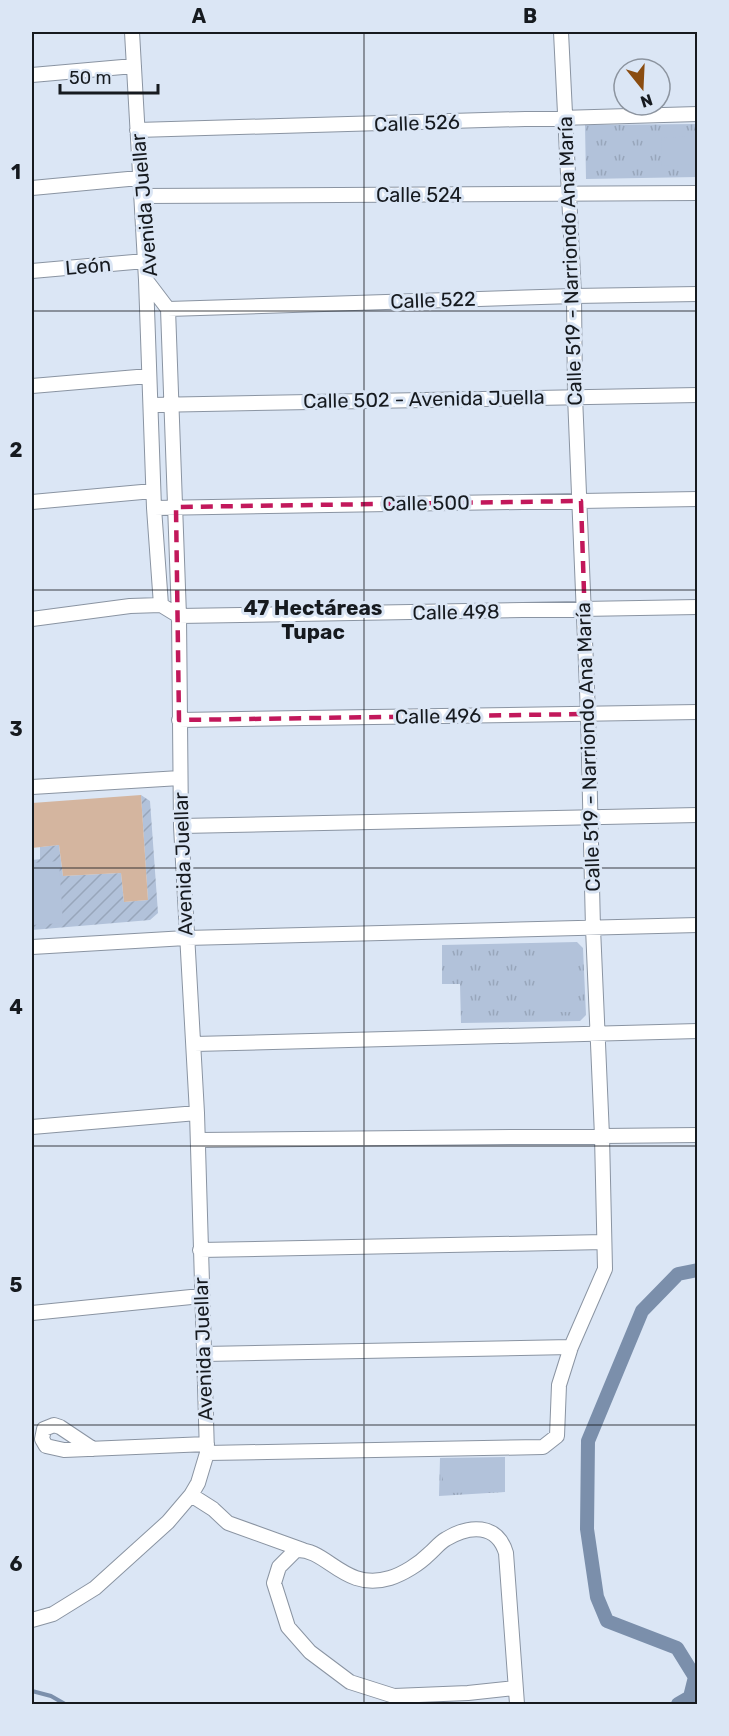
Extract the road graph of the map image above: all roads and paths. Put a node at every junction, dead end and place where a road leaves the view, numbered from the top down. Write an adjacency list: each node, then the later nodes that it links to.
1 (132, 32): 3 (street, Avenida Juellar)
2 (561, 32): 6 (street, Calle 519 - Narriondo Ana María)
3 (134, 66): 4 (street); 7 (street, Avenida Juellar)
4 (32, 75)
5 (698, 114): 6 (street, Calle 526)
6 (565, 118): 7 (street, Calle 526); 11 (street, Calle 519 - Narriondo Ana María)
7 (137, 130): 8 (street, Avenida Juellar)
8 (139, 178): 9 (street); 12 (street, Avenida Juellar)
9 (32, 188)
10 (698, 194): 11 (street, Calle 524)
11 (568, 195): 12 (street, Calle 524); 17 (street, Calle 519 - Narriondo Ana María)
12 (141, 196): 13 (street, Avenida Juellar)
13 (145, 261): 14 (street, León); 15 (street, Avenida Juellar)
14 (32, 271)
15 (146, 280): 18 (street, Avenida Juellar); 19 (street)
16 (698, 294): 17 (street, Calle 522)
17 (574, 296): 18 (street, Calle 522); 22 (street, Calle 519 - Narriondo Ana María)
18 (168, 309): 23 (street, Avenida Juellar)
19 (149, 376): 20 (street); 24 (street)
20 (32, 386)
21 (698, 395): 22 (street, Calle 502 - Avenida Juella)
22 (575, 396): 23 (street, Calle 502 - Avenida Juella); 27 (street, Calle 519 - Narriondo Ana María)
23 (173, 404): 24 (street, Calle 502 - Avenida Juella); 29 (street, Avenida Juellar)
24 (151, 405): 25 (street)
25 (153, 491): 28 (street); 30 (street)
26 (698, 499): 27 (street, Calle 500)
27 (581, 501): 29 (street, Calle 500); 33 (street, Calle 519 - Narriondo Ana María)
28 (32, 502)
29 (176, 507): 30 (street, Calle 500); 34 (street, Avenida Juellar)
30 (154, 508): 31 (street)
31 (161, 604): 34 (street); 35 (street)
32 (698, 607): 33 (street, Calle 498)
33 (583, 610): 34 (street, Calle 498); 37 (street, Calle 519 - Narriondo Ana María)
34 (179, 616): 38 (street, Avenida Juellar)
35 (32, 619)
36 (698, 712): 37 (street, Calle 496)
37 (588, 714): 38 (street, Calle 496); 42 (street, Calle 519 - Narriondo Ana María)
38 (179, 720): 39 (street, Avenida Juellar)
39 (180, 778): 40 (street); 43 (street, Avenida Juellar)
40 (32, 787)
41 (698, 815): 42 (street)
42 (591, 817): 43 (street); 45 (street, Calle 519 - Narriondo Ana María)
43 (181, 826): 46 (street, Avenida Juellar)
44 (698, 925): 45 (street)
45 (593, 928): 46 (street); 49 (street, Calle 519 - Narriondo Ana María)
46 (186, 938): 47 (street); 50 (street, Avenida Juellar)
47 (32, 947)
48 (698, 1031): 49 (street)
49 (597, 1032): 50 (street); 54 (street, Calle 519 - Narriondo Ana María)
50 (194, 1044): 51 (street, Avenida Juellar)
51 (197, 1113): 52 (street); 55 (street, Avenida Juellar)
52 (32, 1127)
53 (698, 1135): 54 (street)
54 (602, 1136): 55 (street); 56 (street, Calle 519 - Narriondo Ana María)
55 (198, 1140): 57 (street, Avenida Juellar)
56 (604, 1242): 57 (street); 60 (street, Calle 519 - Narriondo Ana María)
57 (200, 1250): 58 (street, Avenida Juellar)
58 (201, 1296): 59 (street); 61 (street, Avenida Juellar)
59 (32, 1313)
60 (571, 1347): 61 (street); 64 (street, Calle 519 - Narriondo Ana María)
61 (204, 1354): 64 (street, Avenida Juellar)
62 (46, 1446): 63 (street); 65 (street); 65 (street)
63 (32, 1448)
64 (207, 1448): 65 (street); 66 (street, Avenida Juellar)
65 (93, 1449)
66 (191, 1495): 67 (street); 68 (street, Avenida Juellar)
67 (303, 1550): 69 (street); 69 (street)
68 (32, 1620)
69 (515, 1688): 70 (street)
70 (516, 1704)

